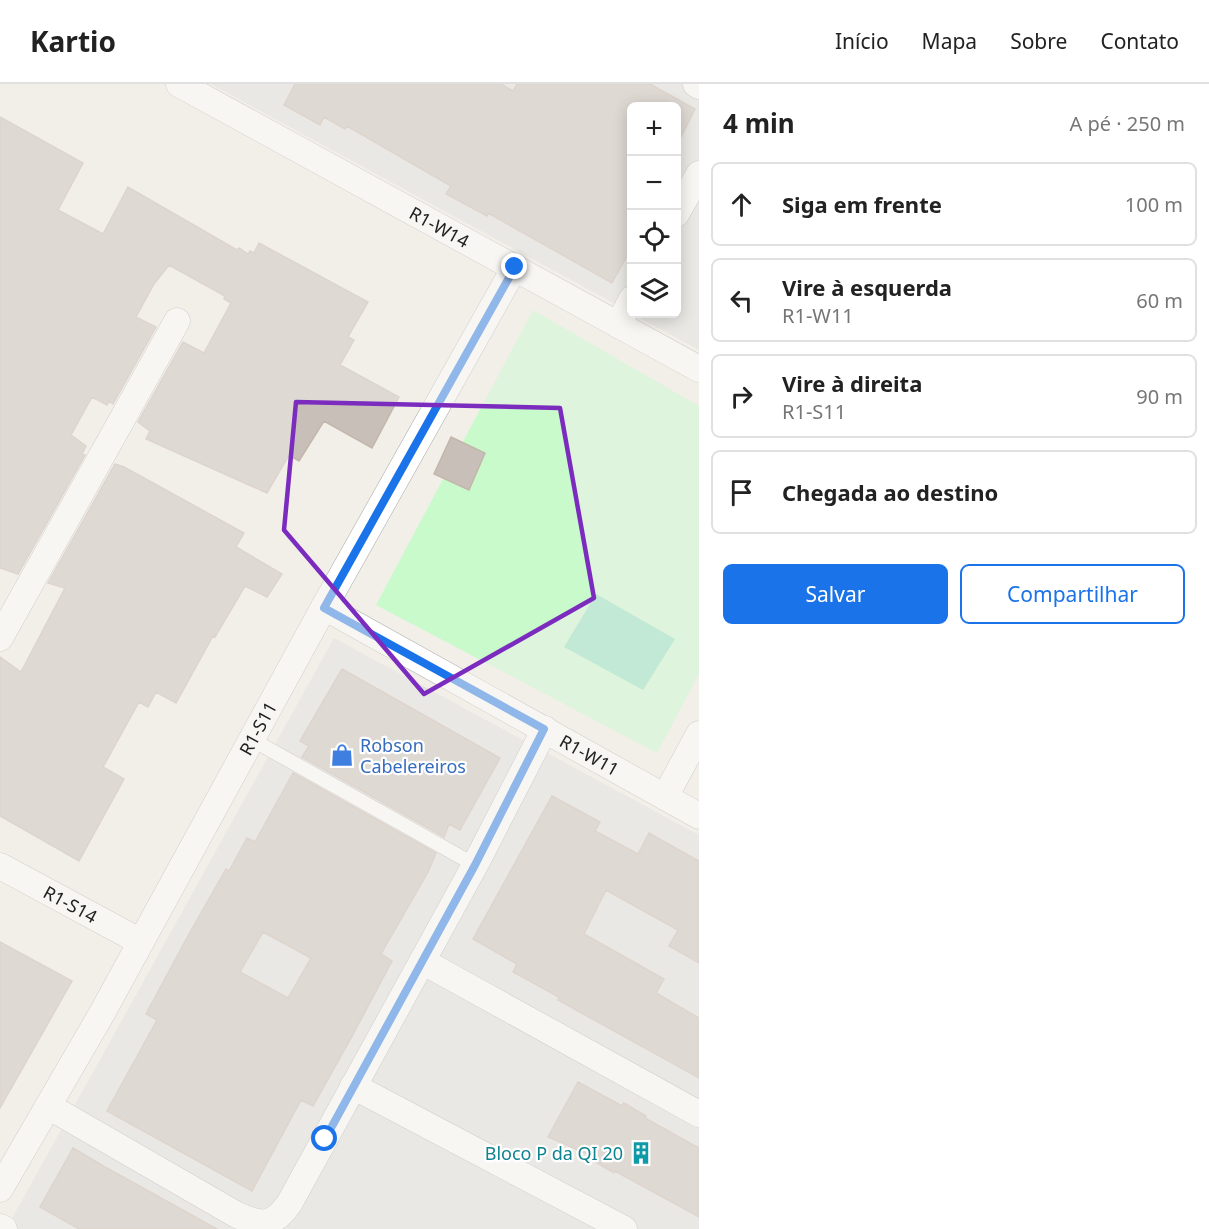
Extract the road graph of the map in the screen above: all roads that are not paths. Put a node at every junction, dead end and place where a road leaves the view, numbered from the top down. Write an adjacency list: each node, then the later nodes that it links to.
1 (179, 84): 4 (street, R1-W14)
2 (699, 174): 3 (street)
3 (687, 205)
4 (515, 267): 7 (street, R1-W14); 9 (street, R1-S11)
5 (627, 308): 7 (street)
6 (177, 321): 10 (street)
7 (618, 325): 8 (street, R1-W14)
8 (699, 369)
9 (324, 608): 11 (street, R1-W11); 13 (street, R1-S11)
10 (0, 638)
11 (544, 729): 14 (street, R1-W11); 16 (street)
12 (699, 734): 14 (street)
13 (251, 739): 16 (lane); 18 (street, R1-S11)
14 (665, 797): 15 (street, R1-W11)
15 (699, 816)
16 (475, 865): 19 (street)
17 (0, 866): 18 (street, R1-S14)
18 (141, 942): 21 (street, R1-S11)
19 (422, 961): 20 (street); 22 (street)
20 (352, 1086): 21 (street); 24 (street)
21 (48, 1106): 23 (street, R1-S11)
22 (699, 1114)
23 (0, 1189)
24 (614, 1227)

